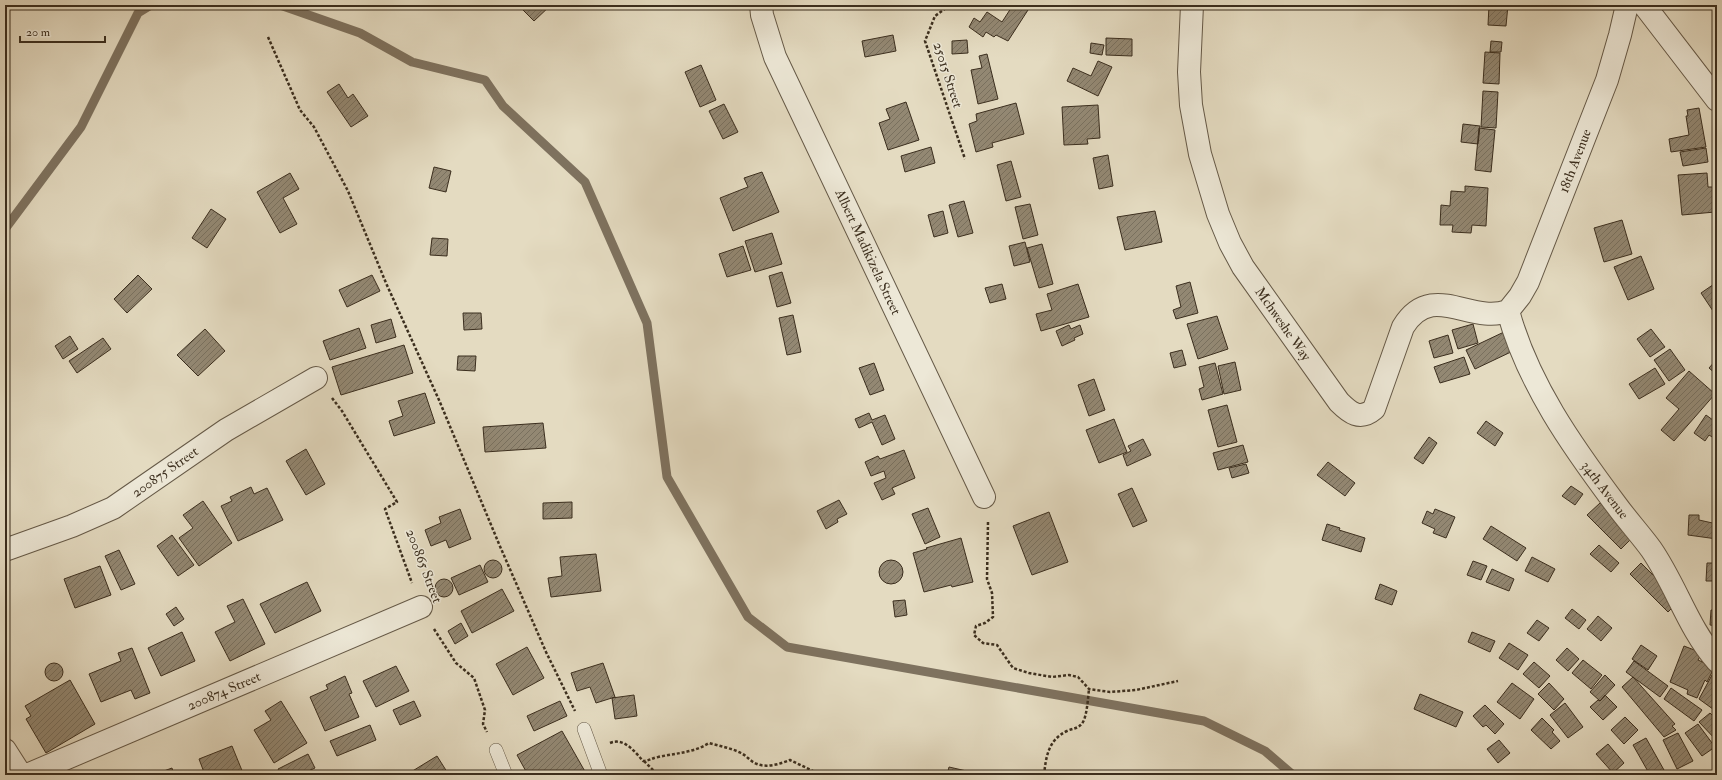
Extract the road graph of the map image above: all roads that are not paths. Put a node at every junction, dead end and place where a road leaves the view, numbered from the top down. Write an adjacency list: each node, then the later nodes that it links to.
1 (761, 5): 8 (street, Albert Madikizela Street)
2 (1192, 5): 6 (street, Mchweshe Way)
3 (1627, 5): 6 (street, 18th Avenue)
4 (1644, 5): 5 (street)
5 (1717, 100)
6 (1508, 311): 11 (street, 34th Avenue)
7 (316, 378): 9 (street, 200875 Street)
8 (984, 497)
9 (5, 550)
10 (421, 607): 16 (street, 200874 Street)
11 (1717, 661)
12 (584, 729): 18 (lane)
13 (5, 750): 15 (street)
14 (496, 750): 17 (lane)
15 (21, 775)
16 (27, 775)
17 (506, 775)
18 (600, 775)

